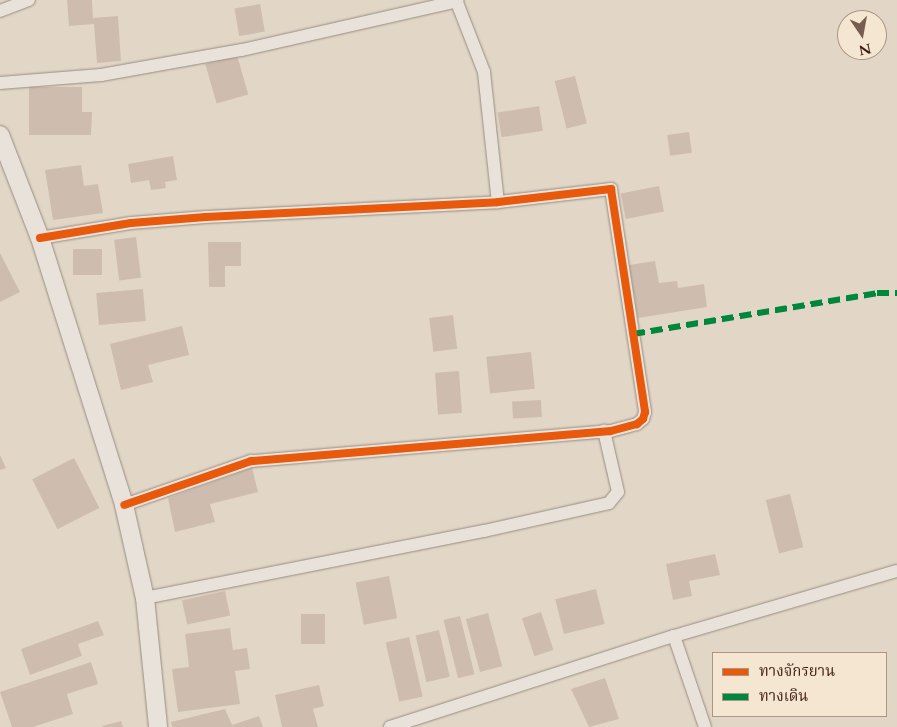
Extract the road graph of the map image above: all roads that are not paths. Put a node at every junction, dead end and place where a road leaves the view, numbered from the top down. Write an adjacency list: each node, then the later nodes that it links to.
1 (29, 0): 3 (street)
2 (457, 0): 4 (street); 6 (street)
3 (0, 11)
4 (0, 83)
5 (0, 135): 7 (street)
6 (498, 202): 7 (street); 8 (street)
7 (40, 238): 9 (street)
8 (604, 431): 9 (street); 11 (street)
9 (124, 505): 11 (street)
10 (897, 571): 12 (street)
11 (145, 598): 13 (street)
12 (674, 636): 14 (street); 15 (street)
13 (158, 727)
14 (390, 727)
15 (705, 727)

